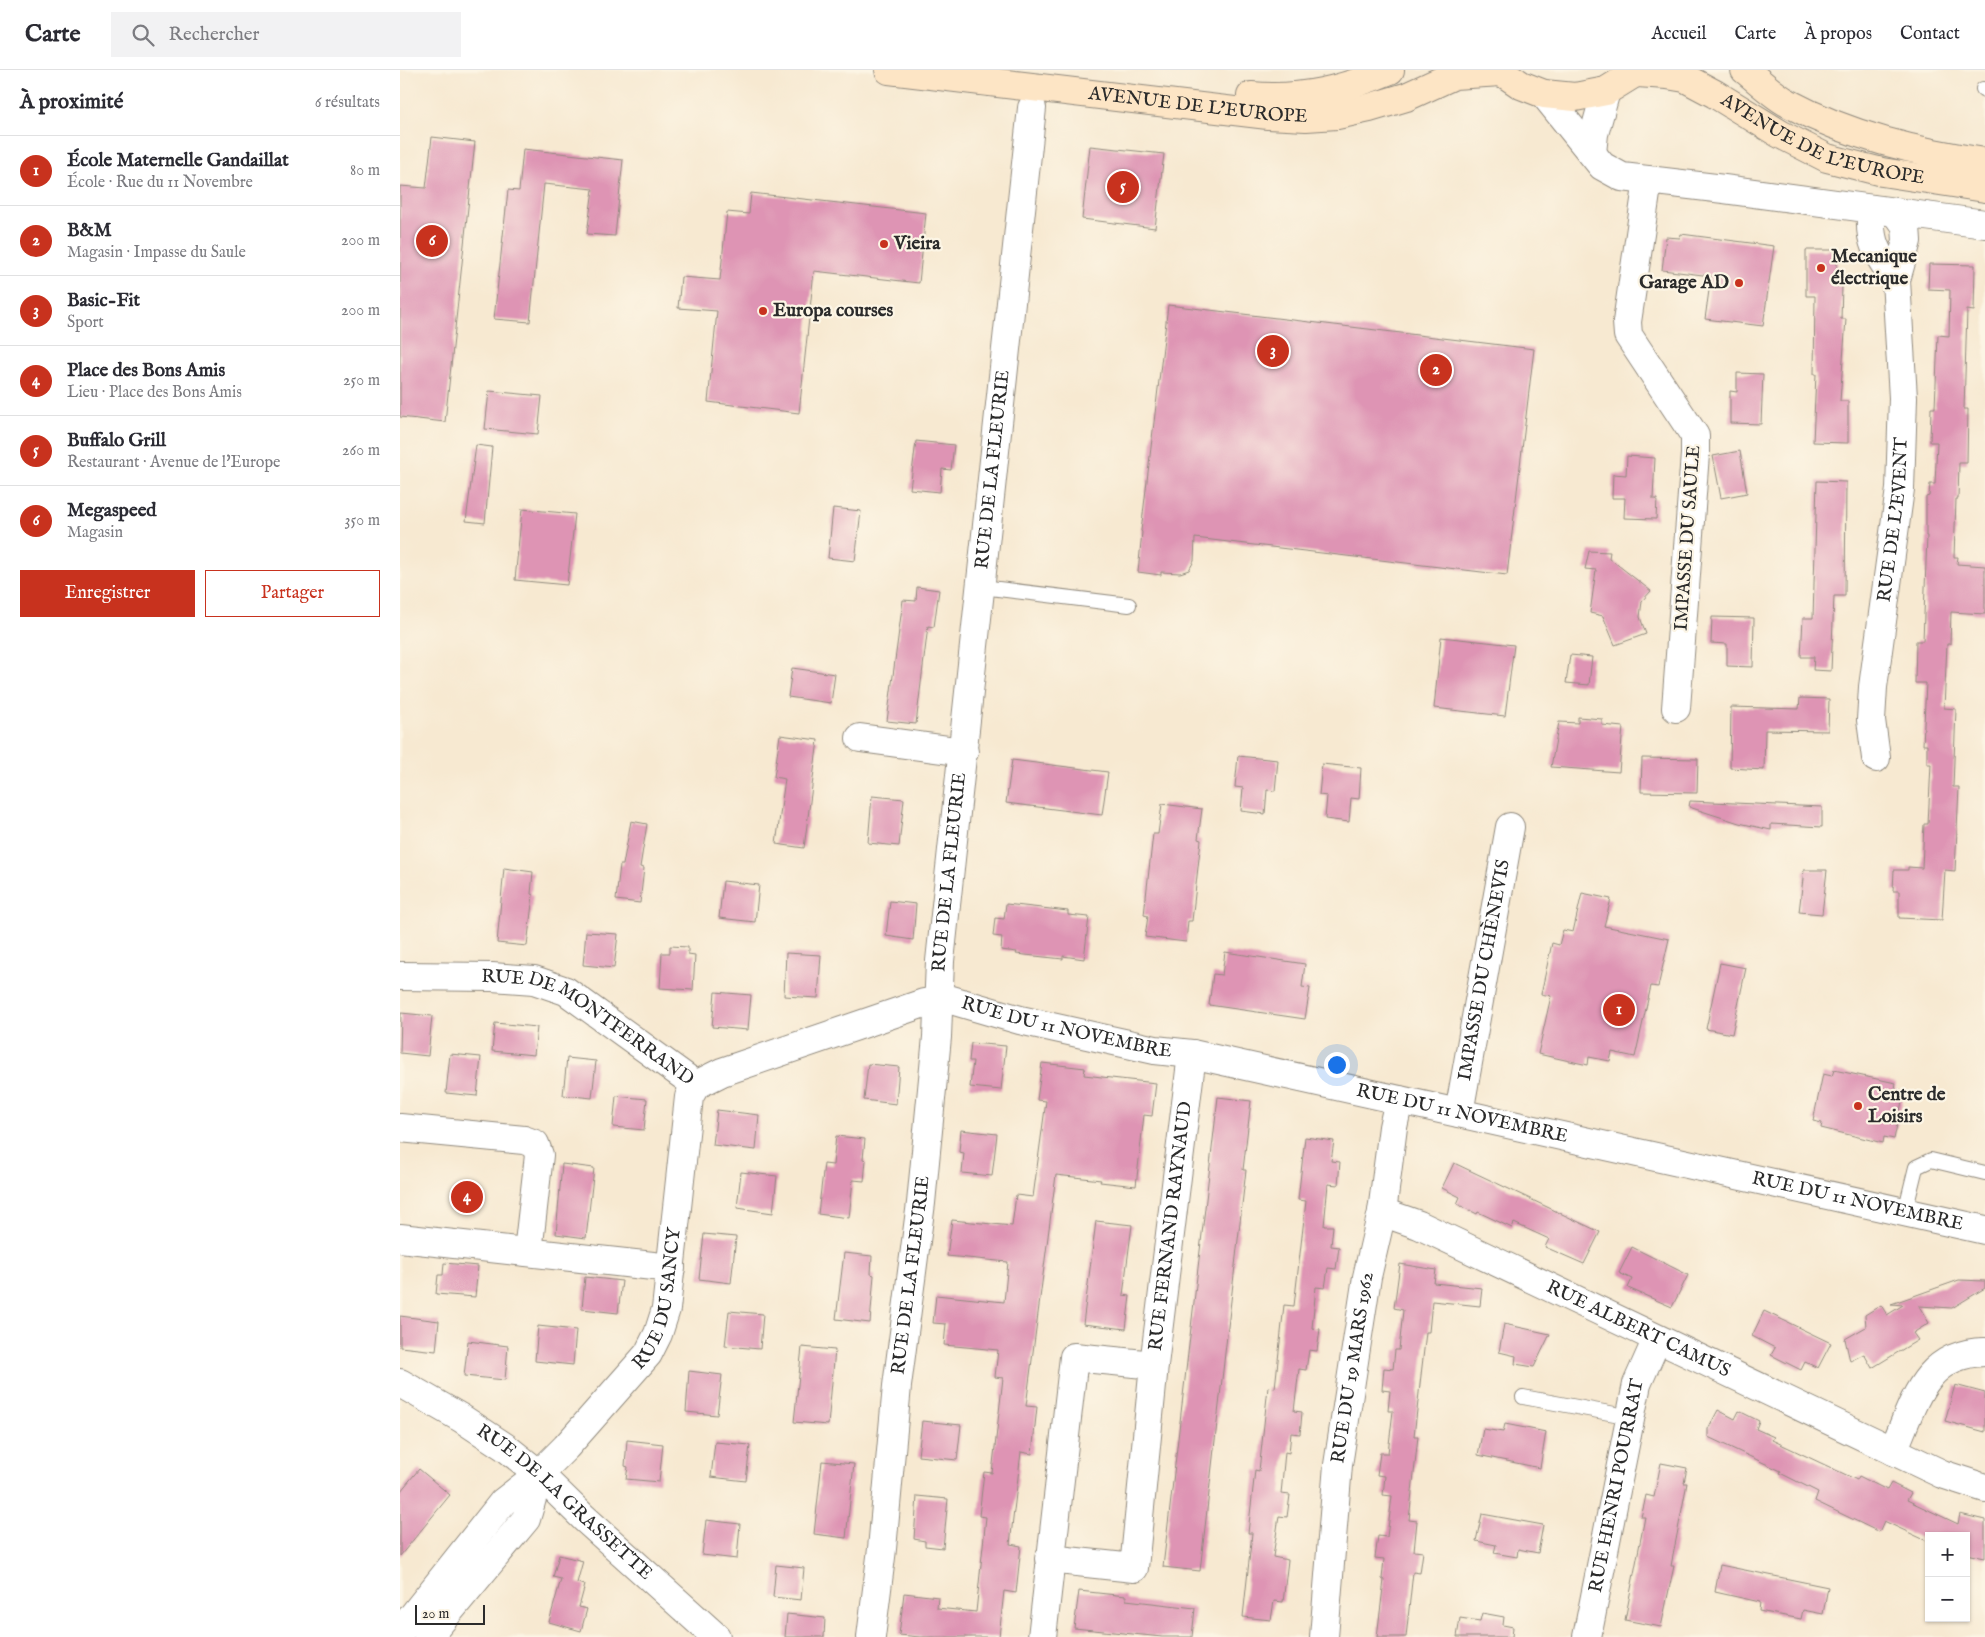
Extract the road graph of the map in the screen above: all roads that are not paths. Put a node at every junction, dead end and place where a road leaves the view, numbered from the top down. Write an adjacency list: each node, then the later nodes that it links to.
1 (889, 70): 6 (main road, AVENUE DE L'EUROPE)
2 (1390, 70): 6 (main road, AVENUE DE L'EUROPE)
3 (1745, 70): 10 (main road, AVENUE DE L'EUROPE)
4 (1500, 71): 6 (main road, AVENUE DE L'EUROPE); 8 (main road)
5 (1639, 72): 7 (main road); 12 (main road, AVENUE DE L'EUROPE)
6 (1034, 89): 16 (street, RUE DE LA FLEURIE)
7 (1606, 91): 8 (main road); 9 (street)
8 (1544, 94): 9 (street)
9 (1592, 152): 11 (street)
10 (1985, 162)
11 (1648, 180): 13 (street); 18 (street, IMPASSE DU SAULE)
12 (1985, 188)
13 (1884, 211): 14 (street); 15 (street, RUE DE L'EVENT); 15 (street)
14 (1985, 224)
15 (1896, 280): 21 (street, RUE DE L'EVENT)
16 (982, 587): 17 (lane); 20 (street, RUE DE LA FLEURIE)
17 (1129, 605)
18 (1676, 708)
19 (860, 738): 20 (street)
20 (964, 752): 24 (street, RUE DE LA FLEURIE)
21 (1876, 758)
22 (1510, 826): 28 (street, IMPASSE DU CHÈNEVIS)
23 (400, 976): 26 (street, RUE DE MONTFERRAND)
24 (938, 1001): 25 (street, RUE DU 11 NOVEMBRE); 26 (street, RUE DE MONTFERRAND); 50 (street, RUE DE LA FLEURIE)
25 (1192, 1054): 27 (street, RUE DU 11 NOVEMBRE); 39 (street, RUE FERNAND RAYNAUD)
26 (696, 1085): 36 (street, RUE DU SANCY)
27 (1399, 1100): 28 (street, RUE DU 11 NOVEMBRE); 31 (street, RUE DU 19 MARS 1962)
28 (1458, 1113): 32 (street, RUE DU 11 NOVEMBRE)
29 (400, 1128): 35 (street)
30 (1985, 1172): 32 (lane)
31 (1382, 1212): 37 (street, RUE ALBERT CAMUS); 52 (street, RUE DU 19 MARS 1962)
32 (1905, 1212): 33 (street, RUE DU 11 NOVEMBRE)
33 (1985, 1230)
34 (400, 1238): 35 (street)
35 (528, 1252): 36 (street)
36 (671, 1268): 44 (street, RUE DU SANCY)
37 (1658, 1339): 42 (street, RUE HENRI POURRAT); 43 (street, RUE ALBERT CAMUS)
38 (1985, 1352): 43 (street)
39 (1154, 1365): 46 (street, RUE FERNAND RAYNAUD); 46 (street)
40 (400, 1383): 44 (street, RUE DE LA GRASSETTE)
41 (1523, 1397): 42 (lane)
42 (1631, 1417): 53 (street, RUE HENRI POURRAT)
43 (1893, 1451): 45 (street, RUE ALBERT CAMUS)
44 (539, 1474): 47 (street, RUE DU SANCY); 48 (street); 49 (street, RUE DE LA GRASSETTE)
45 (1985, 1488)
46 (1050, 1559): 51 (street, RUE FERNAND RAYNAUD)
47 (400, 1632)
48 (428, 1637)
49 (716, 1637)
50 (871, 1637)
51 (1042, 1637)
52 (1324, 1637)
53 (1587, 1637)

